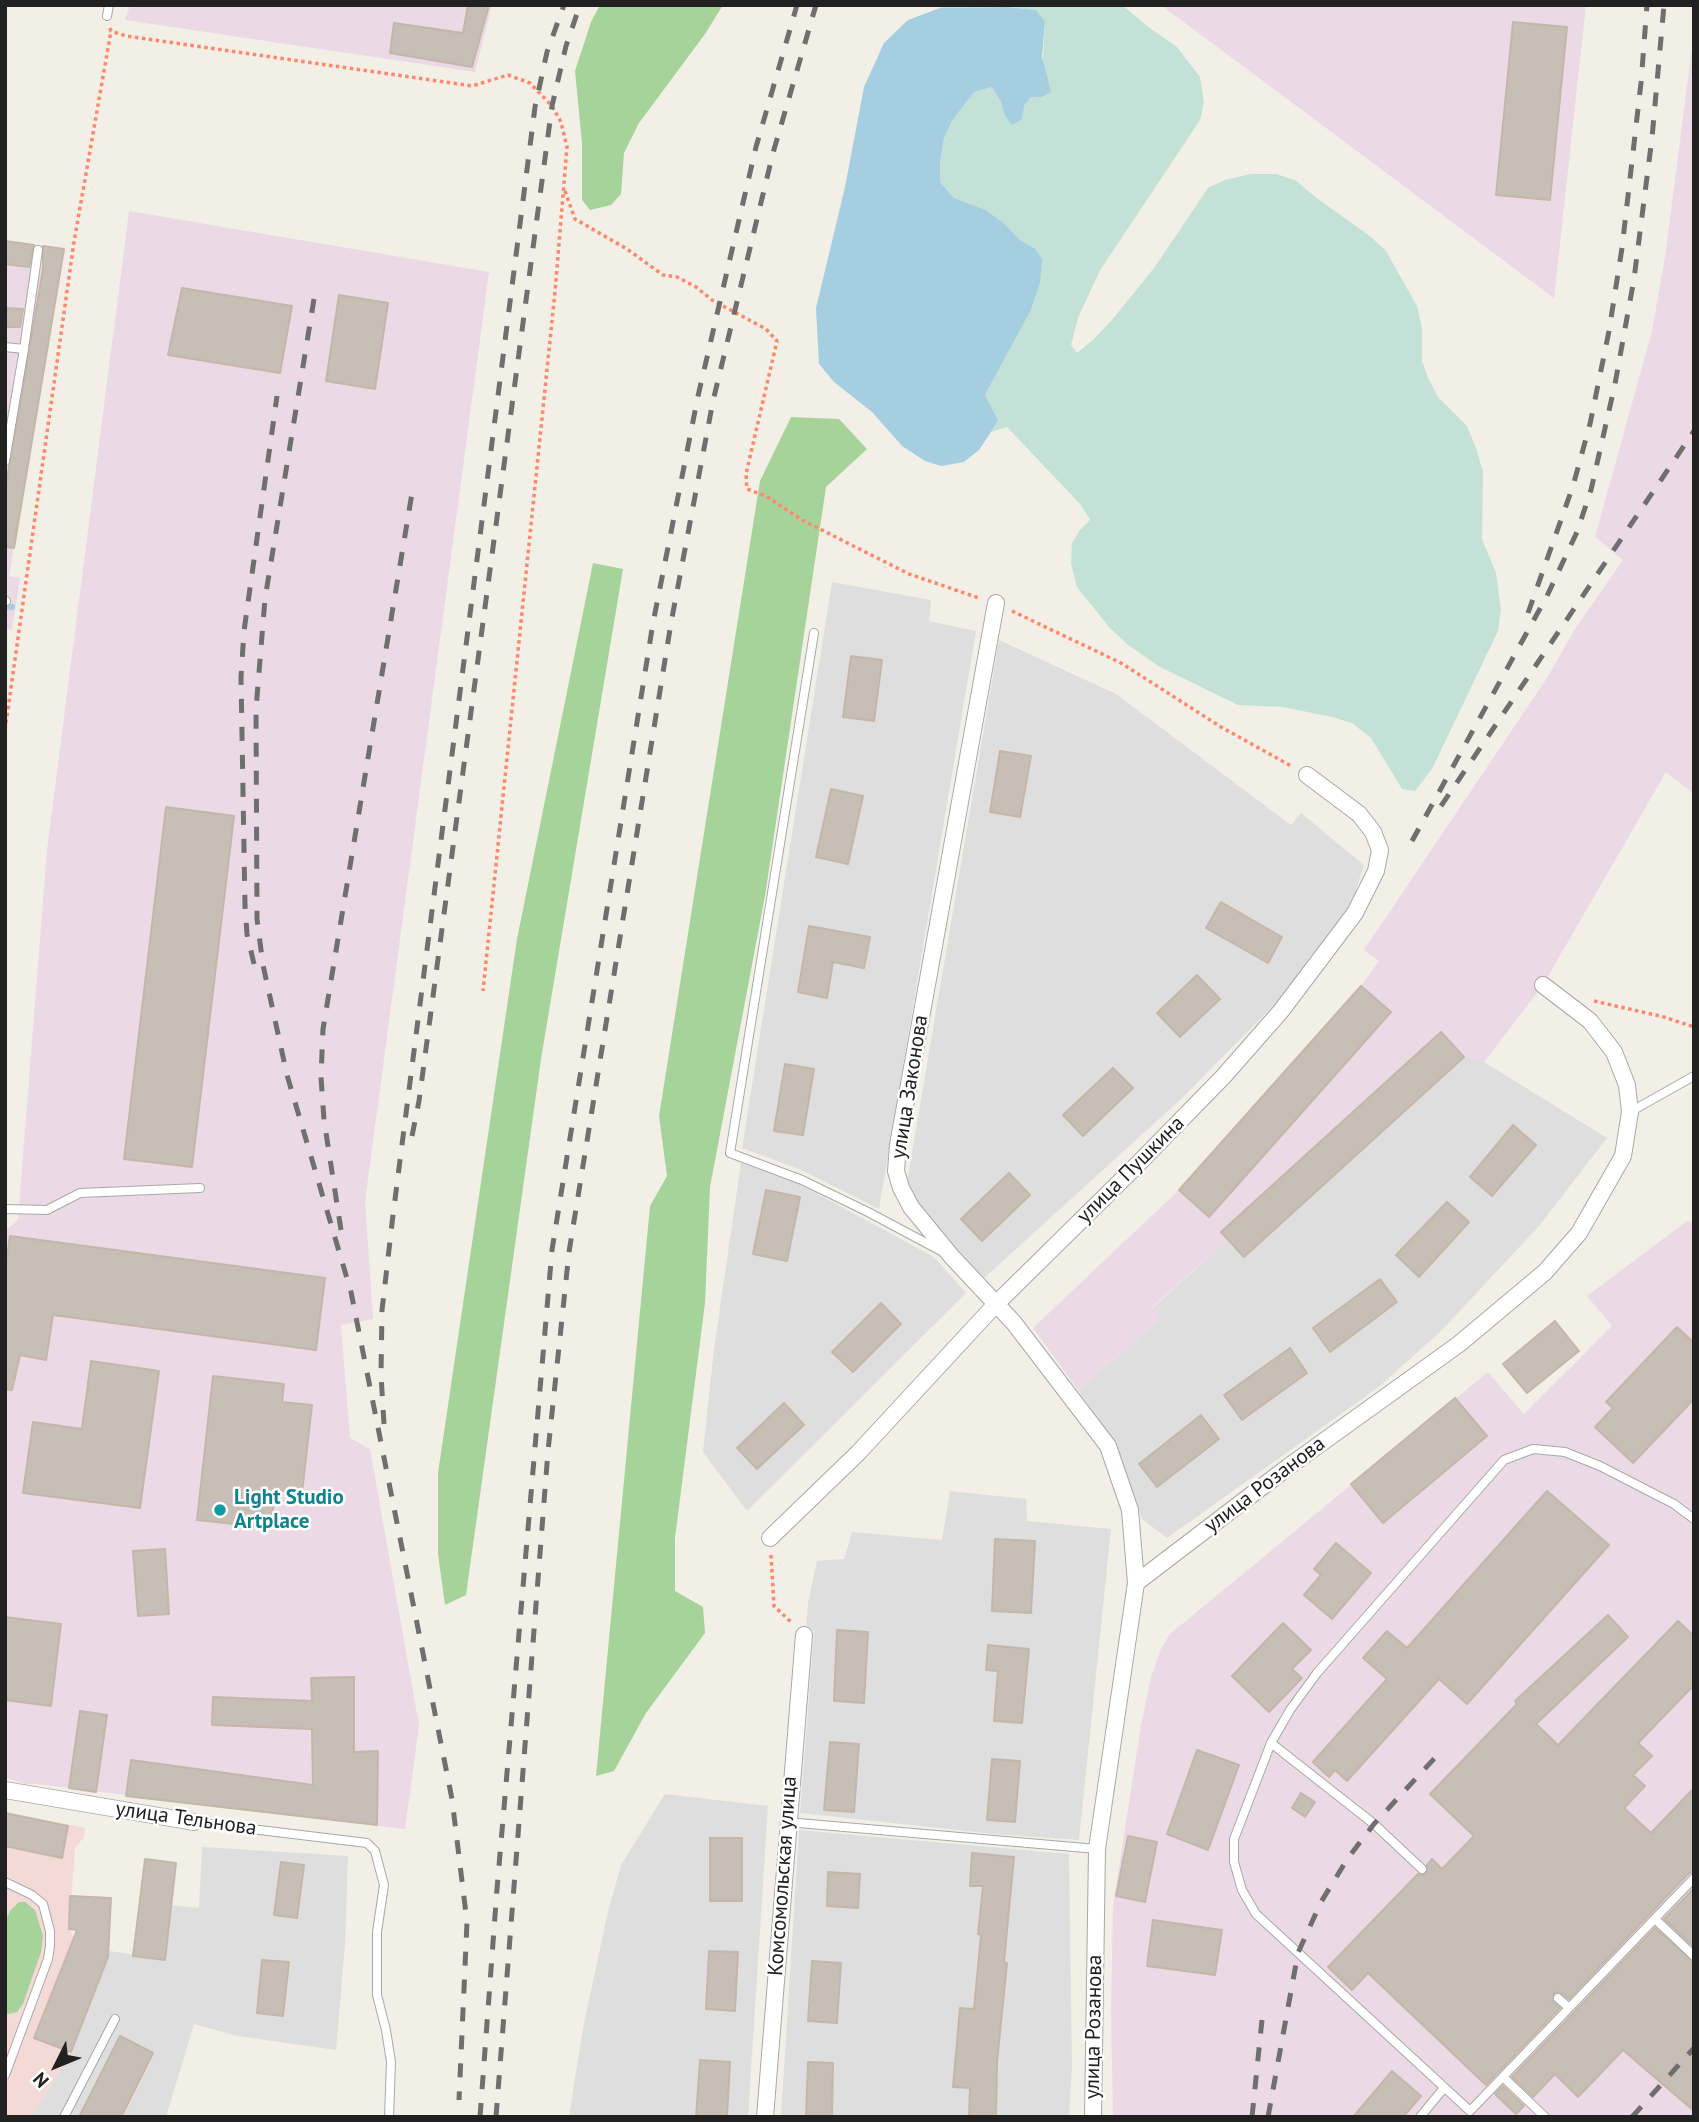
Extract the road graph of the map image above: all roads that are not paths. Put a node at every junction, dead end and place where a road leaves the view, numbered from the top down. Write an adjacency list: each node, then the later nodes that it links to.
1 (109, 5): 2 (lane)
2 (107, 16)
3 (37, 250): 5 (lane)
4 (5, 347): 5 (lane)
5 (24, 349): 6 (lane)
6 (5, 461)
7 (996, 603): 15 (street, улица Законова)
8 (814, 633): 15 (lane)
9 (1307, 775): 16 (street, улица Пушкина)
10 (1543, 985): 12 (street, улица Розанова)
11 (1694, 1076): 12 (lane)
12 (1630, 1112): 19 (street, улица Розанова)
13 (200, 1188): 14 (lane)
14 (5, 1209)
15 (952, 1257): 16 (street, улица Законова)
16 (996, 1304): 18 (street, улица Пушкина); 19 (street, улица Законова)
17 (1694, 1519): 21 (lane)
18 (770, 1538)
19 (1136, 1583): 25 (street, улица Розанова)
20 (804, 1635): 24 (street, Комсомольская улица)
21 (1271, 1743): 26 (lane); 36 (lane)
22 (5, 1790): 23 (street, улица Тельнова)
23 (194, 1822): 38 (lane, улица Тельнова)
24 (787, 1822): 25 (lane); 39 (street, Комсомольская улица)
25 (1097, 1849): 40 (street, улица Розанова)
26 (1422, 1869)
27 (1694, 1878): 29 (lane)
28 (5, 1882): 34 (lane)
29 (1655, 1919): 30 (lane); 32 (lane)
30 (1694, 1956)
31 (1558, 1998): 32 (lane)
32 (1569, 2008): 35 (lane)
33 (115, 2019): 37 (lane)
34 (5, 2075)
35 (1503, 2077): 36 (lane); 42 (lane)
36 (1444, 2088): 41 (lane)
37 (64, 2117)
38 (389, 2117)
39 (765, 2117)
40 (1093, 2117)
41 (1420, 2117)
42 (1545, 2117)

